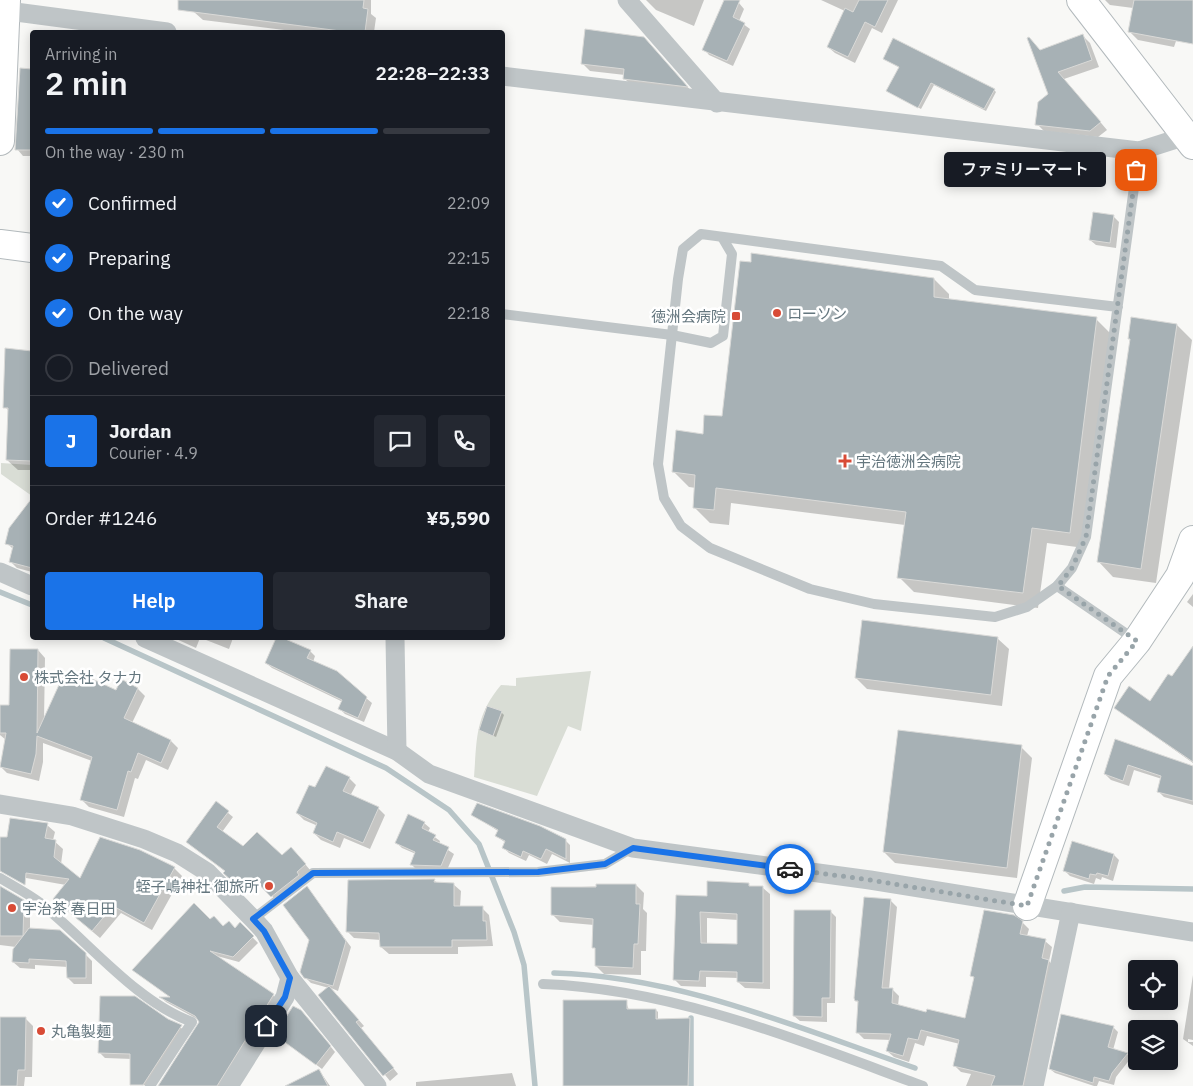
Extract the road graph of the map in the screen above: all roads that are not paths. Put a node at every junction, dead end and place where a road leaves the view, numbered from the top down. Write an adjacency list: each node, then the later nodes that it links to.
1 (627, 0): 6 (street)
2 (1081, 0): 7 (street)
3 (4, 7): 4 (street); 8 (street)
4 (154, 30)
5 (505, 76): 6 (street)
6 (717, 102): 9 (street)
7 (1189, 140): 9 (street)
8 (0, 141)
9 (1139, 151): 13 (lane)
10 (722, 237): 13 (lane); 15 (lane); 15 (lane)
11 (0, 244): 12 (street)
12 (30, 248)
13 (1118, 307): 19 (lane)
14 (505, 314): 15 (lane)
15 (672, 335): 19 (lane)
16 (1193, 540): 22 (street)
17 (0, 572): 18 (street)
18 (30, 585)
19 (1058, 586): 22 (lane)
20 (149, 640): 23 (street)
21 (395, 640): 23 (street)
22 (1137, 641): 27 (street)
23 (397, 751): 25 (street)
24 (0, 804): 29 (street)
25 (633, 848): 27 (street); 29 (lane)
26 (0, 878): 33 (lane)
27 (1027, 906): 28 (street)
28 (1071, 912): 30 (street); 37 (street)
29 (253, 919): 31 (street)
30 (1193, 932)
31 (290, 978): 34 (street); 35 (street)
32 (543, 984): 36 (lane)
33 (150, 1086)
34 (229, 1086)
35 (377, 1086)
36 (923, 1086)
37 (1034, 1086)

